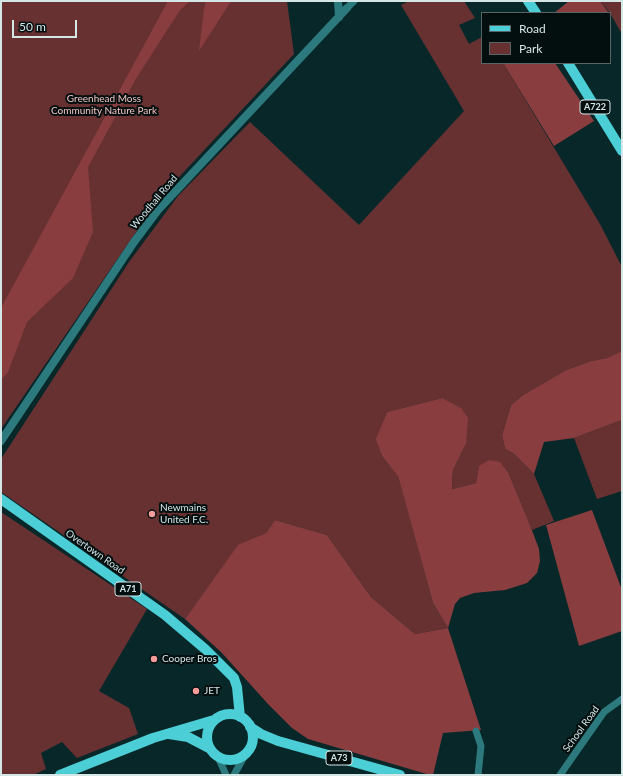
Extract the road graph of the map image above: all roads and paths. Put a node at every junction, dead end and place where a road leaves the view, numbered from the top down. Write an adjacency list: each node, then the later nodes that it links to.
1 (338, 1): 6 (street)
2 (354, 1): 4 (street, Woodhall Road)
3 (528, 1): 5 (main road)
4 (347, 8): 6 (street, Woodhall Road)
5 (535, 12)
6 (339, 16): 9 (street, Woodhall Road)
7 (569, 64): 8 (main road, A722)
8 (622, 151)
9 (1, 441)
10 (1, 499): 11 (main road, Overtown Road / A71)
11 (237, 694): 13 (main road, Overtown Road / A71); 14 (main road)
12 (622, 698): 27 (street, School Road)
13 (240, 717): 14 (main road); 15 (main road, A73)
14 (217, 718): 17 (main road); 19 (main road)
15 (250, 726): 18 (main road, A73); 20 (main road)
16 (476, 731): 26 (street)
17 (167, 733): 19 (main road); 22 (main road)
18 (278, 741): 20 (main road, A73); 25 (main road, A73)
19 (209, 748): 21 (main road)
20 (247, 752): 21 (main road, A73); 24 (street)
21 (218, 757): 23 (street)
22 (60, 775)
23 (226, 775)
24 (234, 775)
25 (400, 775)
26 (478, 775)
27 (560, 775)

